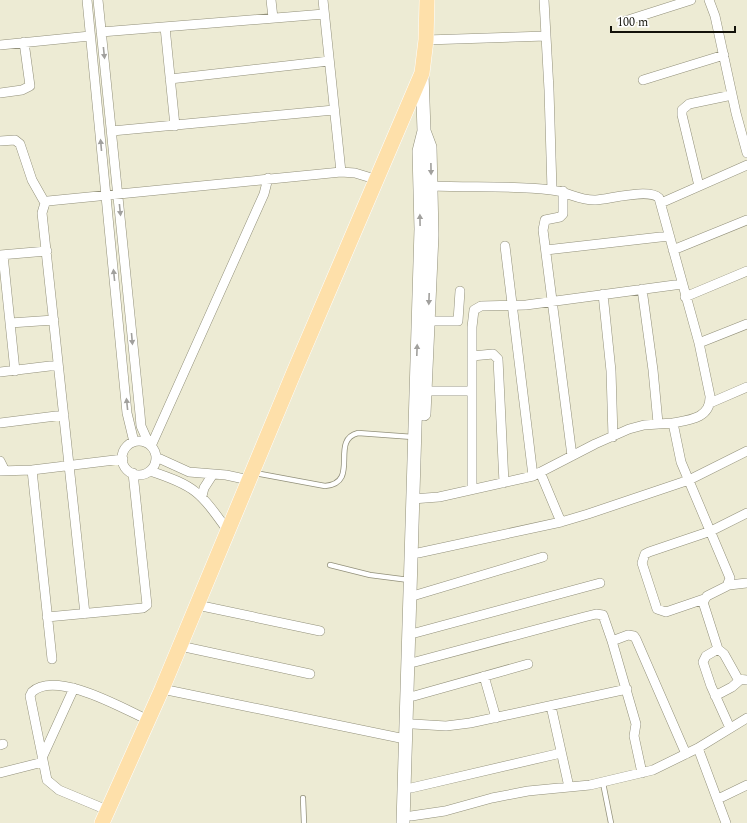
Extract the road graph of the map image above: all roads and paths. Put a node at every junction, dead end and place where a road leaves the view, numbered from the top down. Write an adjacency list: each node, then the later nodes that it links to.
1 (87, 0): 15 (street)
2 (98, 0): 14 (street)
3 (271, 0): 11 (street)
4 (323, 0): 10 (street)
5 (427, 0): 17 (main road)
6 (544, 0): 16 (street)
7 (691, 0): 9 (street)
8 (709, 0): 20 (street)
9 (665, 4): 12 (street)
10 (324, 14): 11 (street); 21 (street)
11 (273, 18): 13 (street)
12 (625, 21)
13 (165, 27): 14 (street); 23 (street)
14 (101, 32): 29 (street, one-way to 29)
15 (90, 36): 18 (street); 42 (street, one-way to 15)
16 (546, 36): 17 (street); 39 (street)
17 (426, 40): 22 (main road)
18 (24, 42): 19 (street); 25 (street)
19 (0, 45)
20 (724, 54): 24 (street); 26 (street)
21 (329, 61): 23 (street); 27 (street)
22 (422, 73): 30 (street); 36 (main road)
23 (170, 79): 28 (street)
24 (643, 80)
25 (0, 93)
26 (732, 95): 32 (street); 38 (street)
27 (334, 110): 28 (street); 34 (street)
28 (175, 126): 29 (street)
29 (112, 131): 41 (street)
30 (424, 131): 37 (street, one-way to 37); 78 (street, one-way to 30)
31 (0, 141): 43 (street)
32 (747, 154)
33 (747, 166): 38 (street)
34 (341, 172): 35 (street); 36 (street)
35 (268, 178): 41 (street); 80 (street)
36 (378, 180): 93 (main road)
37 (431, 186): 39 (street); 61 (street, one-way to 61)
38 (698, 186): 44 (street)
39 (552, 190): 40 (street)
40 (563, 191): 44 (street); 48 (street)
41 (118, 193): 42 (street); 80 (street, one-way to 80)
42 (105, 195): 43 (street); 79 (street, one-way to 42)
43 (45, 203): 50 (street)
44 (661, 203): 46 (street)
45 (747, 220): 49 (street)
46 (669, 236): 48 (street); 49 (street)
47 (506, 246): 59 (street)
48 (546, 250): 58 (street)
49 (673, 250): 53 (street)
50 (46, 251): 51 (street); 60 (street)
51 (2, 255): 62 (street)
52 (747, 271): 57 (street)
53 (682, 284): 54 (street); 57 (street)
54 (642, 289): 56 (street); 75 (street)
55 (460, 291): 61 (street)
56 (603, 294): 58 (street); 77 (street)
57 (685, 297): 64 (street)
58 (552, 300): 59 (street); 82 (street)
59 (512, 305): 65 (street); 92 (street)
60 (54, 320): 62 (street); 66 (street)
61 (428, 321): 70 (street)
62 (10, 324): 67 (street)
63 (747, 324): 64 (street)
64 (698, 343): 72 (street)
65 (472, 356): 71 (street); 95 (street)
66 (58, 365): 67 (street); 73 (street)
67 (15, 371): 68 (street)
68 (0, 372)
69 (747, 387): 72 (street)
70 (425, 391): 71 (street); 98 (street)
71 (472, 391): 96 (street)
72 (710, 403): 76 (street)
73 (64, 415): 74 (street); 86 (street)
74 (0, 423)
75 (658, 423): 76 (street); 77 (street)
76 (673, 423): 94 (street)
77 (613, 436): 82 (street)
78 (414, 437): 93 (lane); 98 (street)
79 (134, 442): 80 (street); 84 (street)
80 (150, 445): 83 (street)
81 (747, 450): 94 (street)
82 (572, 456): 92 (street)
83 (156, 457): 89 (street); 91 (street)
84 (123, 459): 86 (street); 90 (street)
85 (0, 461): 88 (street)
86 (70, 465): 87 (street); 113 (street)
87 (32, 470): 88 (street); 114 (street)
88 (2, 471)
89 (150, 471): 90 (street); 97 (street)
90 (133, 473): 113 (street)
91 (213, 474): 93 (street); 97 (street)
92 (537, 474): 95 (street); 100 (street)
93 (251, 477): 101 (main road)
94 (689, 480): 100 (street); 102 (street)
95 (504, 483): 96 (street)
96 (472, 489): 98 (street)
97 (202, 496): 101 (street)
98 (416, 499): 103 (street); 106 (street)
99 (747, 513): 102 (street)
100 (560, 522): 103 (street)
101 (228, 531): 112 (main road)
102 (711, 531): 109 (street); 111 (street)
103 (418, 553): 110 (street)
104 (543, 557): 110 (street)
105 (330, 565): 106 (lane)
106 (410, 580): 137 (street)
107 (746, 582): 109 (street)
108 (600, 583): 116 (street)
109 (729, 585): 111 (street)
110 (416, 595): 116 (street)
111 (704, 599): 119 (street)
112 (197, 605): 115 (street); 118 (main road)
113 (85, 614): 114 (street)
114 (47, 617): 120 (street)
115 (320, 631)
116 (415, 633): 121 (street)
117 (612, 642): 121 (street); 128 (street); 140 (street)
118 (180, 646): 123 (street); 127 (main road)
119 (718, 649): 125 (street); 130 (street)
120 (52, 659)
121 (415, 662): 129 (street)
122 (528, 664): 124 (street)
123 (310, 674)
124 (484, 676): 129 (street); 132 (street)
125 (744, 680): 130 (street)
126 (74, 688): 134 (street); 141 (street); 141 (street)
127 (162, 689): 134 (main road); 137 (street)
128 (627, 689): 131 (street); 143 (street)
129 (414, 696): 135 (street)
130 (715, 696): 136 (street)
131 (551, 706): 132 (street); 139 (street)
132 (496, 718): 135 (street)
133 (747, 718): 136 (street)
134 (148, 720): 150 (main road)
135 (413, 724): 147 (street)
136 (730, 728): 138 (street)
137 (405, 739): 151 (street)
138 (698, 748): 140 (street); 149 (street)
139 (561, 753): 146 (street); 147 (street)
140 (686, 754): 143 (street)
141 (42, 760): 142 (street); 150 (street)
142 (0, 773)
143 (642, 773): 144 (street)
144 (603, 783): 146 (street); 153 (lane)
145 (747, 785): 149 (street)
146 (569, 787): 151 (street)
147 (411, 788): 151 (street)
148 (303, 798): 152 (lane)
149 (718, 799): 154 (street)
150 (104, 817)
151 (408, 821)
152 (304, 823)
153 (611, 823)
154 (726, 823)

